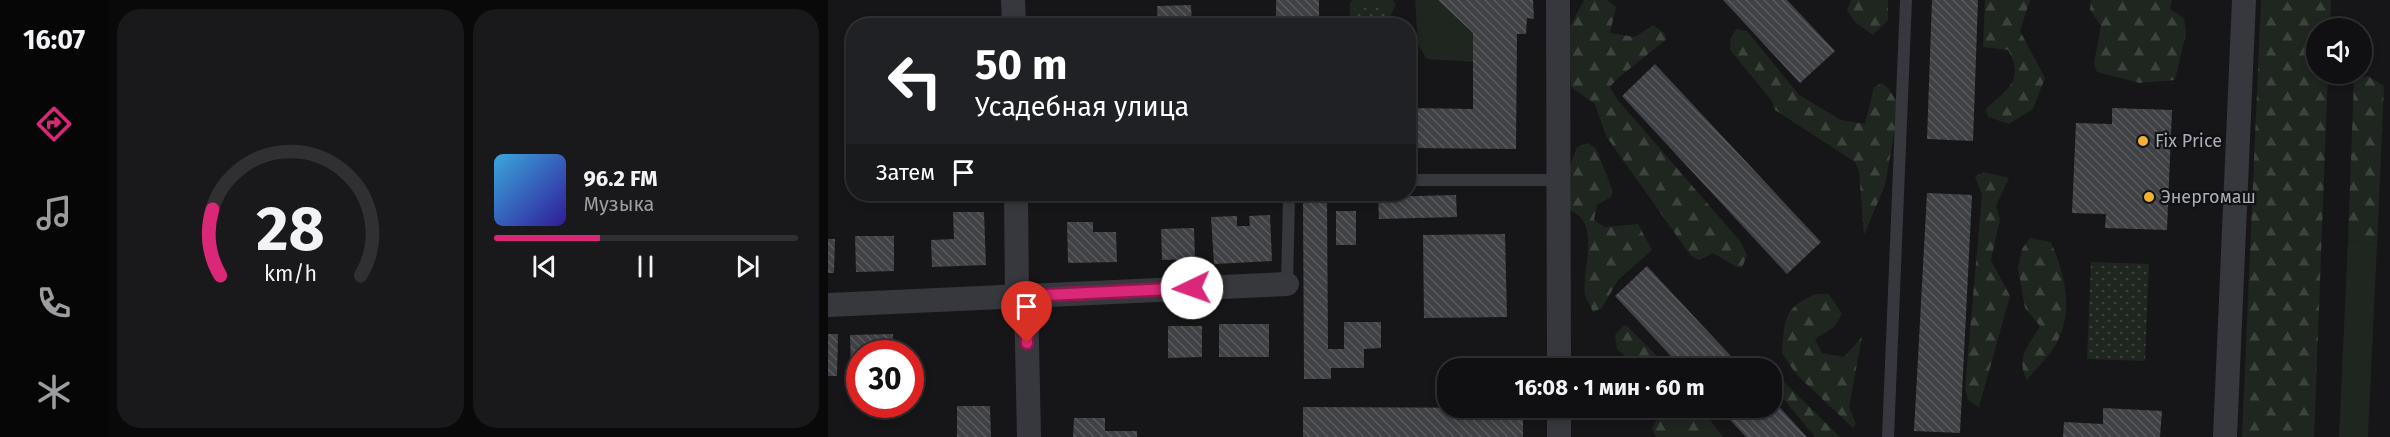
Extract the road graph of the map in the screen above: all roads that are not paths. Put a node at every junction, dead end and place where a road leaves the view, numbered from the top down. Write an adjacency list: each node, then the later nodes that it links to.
1 (1013, 0): 5 (street)
2 (1558, 0): 7 (street)
3 (1906, 0): 17 (lane)
4 (2244, 0): 18 (street)
5 (1014, 18)
6 (1416, 180): 7 (lane)
7 (1558, 180): 13 (street)
8 (1016, 201): 11 (street)
9 (1289, 201): 10 (lane)
10 (1287, 284): 11 (street)
11 (1021, 296): 12 (street); 15 (street)
12 (828, 305)
13 (1559, 358)
14 (1559, 418): 16 (street)
15 (1029, 437)
16 (1559, 437)
17 (1888, 437)
18 (2224, 437)

